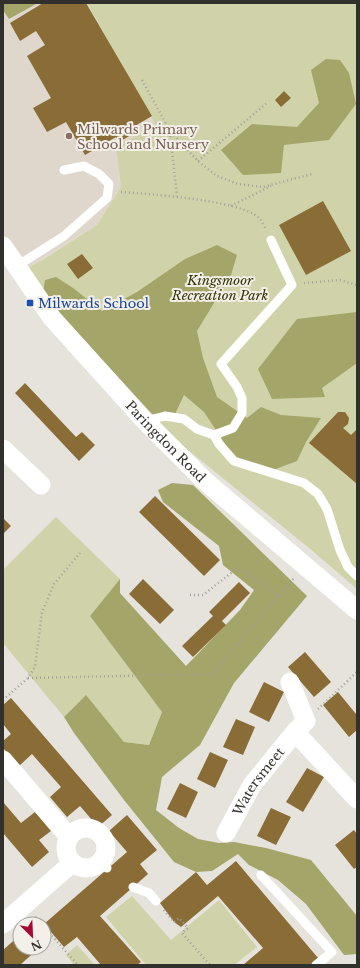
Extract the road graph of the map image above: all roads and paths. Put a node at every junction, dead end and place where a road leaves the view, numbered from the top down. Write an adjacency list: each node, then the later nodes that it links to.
1 (142, 80): 3 (path)
2 (268, 102): 4 (path)
3 (170, 131): 4 (path); 9 (path)
4 (198, 161): 7 (path)
5 (64, 170): 8 (lane)
6 (312, 174): 7 (path)
7 (276, 184): 10 (path)
8 (108, 190): 9 (path); 13 (lane)
9 (177, 197): 10 (path)
10 (231, 206): 11 (path)
11 (271, 240): 14 (lane)
12 (3, 246): 13 (street, Paringdon Road)
13 (17, 266): 16 (street, Paringdon Road)
14 (292, 284): 15 (path); 17 (lane)
15 (357, 285)
16 (145, 421): 17 (lane); 21 (street, Paringdon Road)
17 (214, 435): 22 (lane)
18 (3, 449): 19 (street)
19 (41, 485)
20 (80, 553): 27 (path)
21 (304, 565): 24 (path); 25 (street, Paringdon Road)
22 (357, 576)
23 (190, 595): 24 (path)
24 (278, 596): 27 (path)
25 (357, 610)
26 (357, 672): 30 (path)
27 (28, 678): 29 (path)
28 (290, 682): 30 (street)
29 (3, 700)
30 (300, 726): 32 (street); 33 (street, Watersmeet)
31 (3, 760): 34 (street)
32 (357, 799)
33 (226, 833)
34 (70, 837): 35 (street); 35 (street)
35 (72, 863): 39 (street)
36 (261, 875): 43 (lane)
37 (133, 887): 38 (lane)
38 (156, 901): 42 (path)
39 (3, 924)
40 (52, 935): 41 (path)
41 (78, 965)
42 (210, 965)
43 (316, 965)

